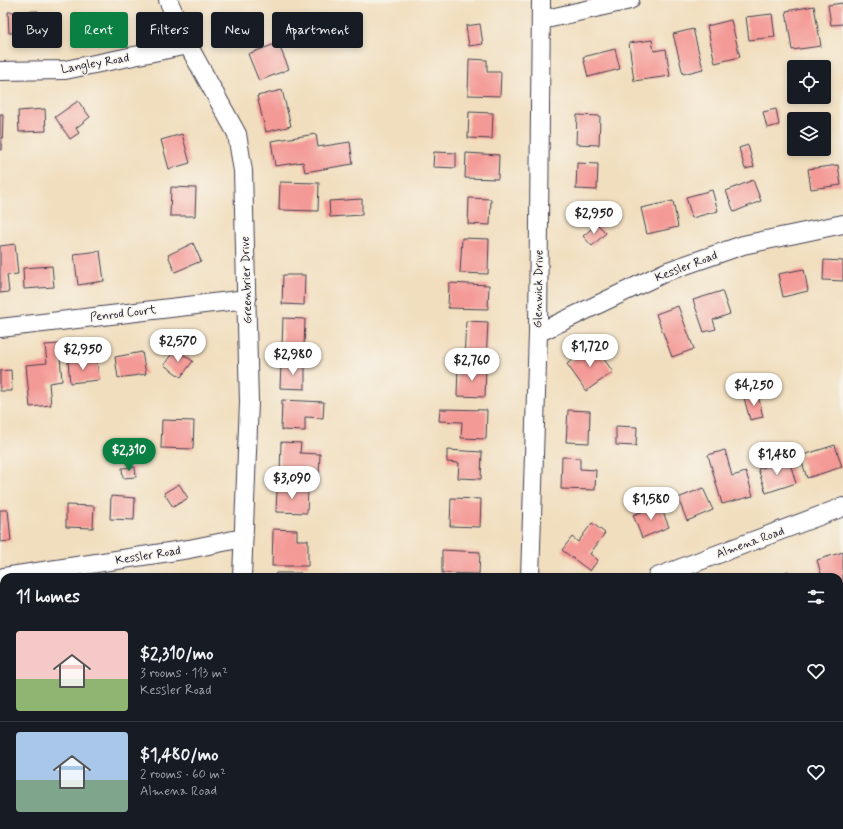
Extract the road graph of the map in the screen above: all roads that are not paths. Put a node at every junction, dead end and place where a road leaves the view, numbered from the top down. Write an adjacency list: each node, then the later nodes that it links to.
1 (168, 0): 4 (street, Greenbrier Drive)
2 (541, 0): 5 (street, Glenwick Drive)
3 (630, 0): 5 (street)
4 (173, 12)
5 (542, 20): 12 (street, Glenwick Drive)
6 (173, 48): 8 (street, Langley Road)
7 (190, 48): 10 (street, Greenbrier Drive)
8 (0, 71)
9 (843, 224): 12 (street, Kessler Road)
10 (246, 298): 11 (street, Penrod Court); 14 (street, Greenbrier Drive)
11 (0, 328)
12 (538, 333): 17 (street, Glenwick Drive)
13 (843, 507): 18 (street, Almena Road)
14 (243, 538): 15 (street, Kessler Road); 16 (street, Greenbrier Drive)
15 (30, 573)
16 (242, 573)
17 (530, 573)
18 (668, 573)

